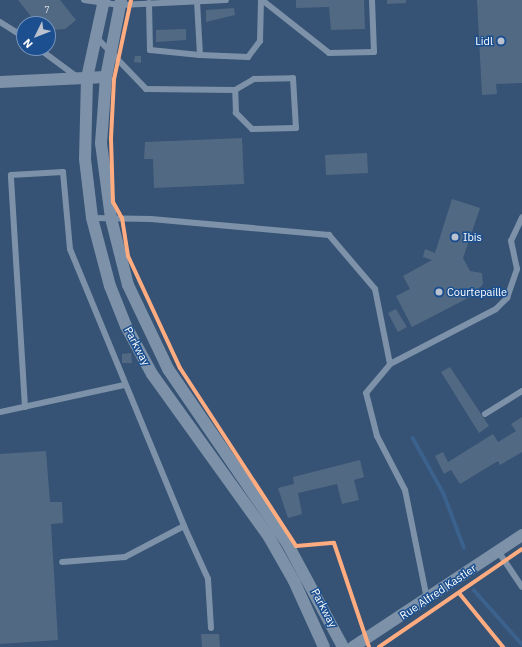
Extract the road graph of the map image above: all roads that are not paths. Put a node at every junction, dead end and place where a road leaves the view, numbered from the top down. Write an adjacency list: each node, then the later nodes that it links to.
1 (84, 0): 6 (lane)
2 (226, 0): 5 (lane)
3 (262, 0): 4 (lane); 13 (lane)
4 (372, 0)
5 (197, 1): 8 (lane); 13 (lane)
6 (104, 2): 7 (lane); 11 (street, Parkway)
7 (121, 2): 8 (lane); 12 (street, Parkway)
8 (147, 2): 13 (lane)
9 (0, 22): 10 (lane)
10 (16, 32)
11 (97, 38): 12 (lane); 16 (street, Parkway)
12 (110, 52): 15 (street, Parkway); 18 (lane)
13 (200, 55)
14 (50, 56): 16 (lane)
15 (106, 77): 16 (street); 21 (street, Parkway)
16 (83, 78): 17 (street); 20 (street, Parkway)
17 (0, 82)
18 (235, 90): 18 (lane)
19 (522, 217): 22 (lane)
20 (92, 218): 21 (lane); 35 (street, Parkway)
21 (111, 218): 22 (lane); 36 (street, Parkway)
22 (390, 364): 33 (lane)
23 (124, 385): 25 (lane); 25 (lane); 28 (lane)
24 (522, 391): 27 (lane)
25 (25, 407): 26 (lane)
26 (0, 412)
27 (485, 414)
28 (184, 526): 31 (lane); 34 (lane)
29 (522, 535): 30 (street, Rue Alfred Kastler)
30 (498, 551): 32 (lane); 33 (street, Rue Alfred Kastler)
31 (62, 562)
32 (522, 587)
33 (427, 599): 37 (street, Rue Alfred Kastler)
34 (211, 628)
35 (324, 647)
36 (343, 647)
37 (353, 647)

